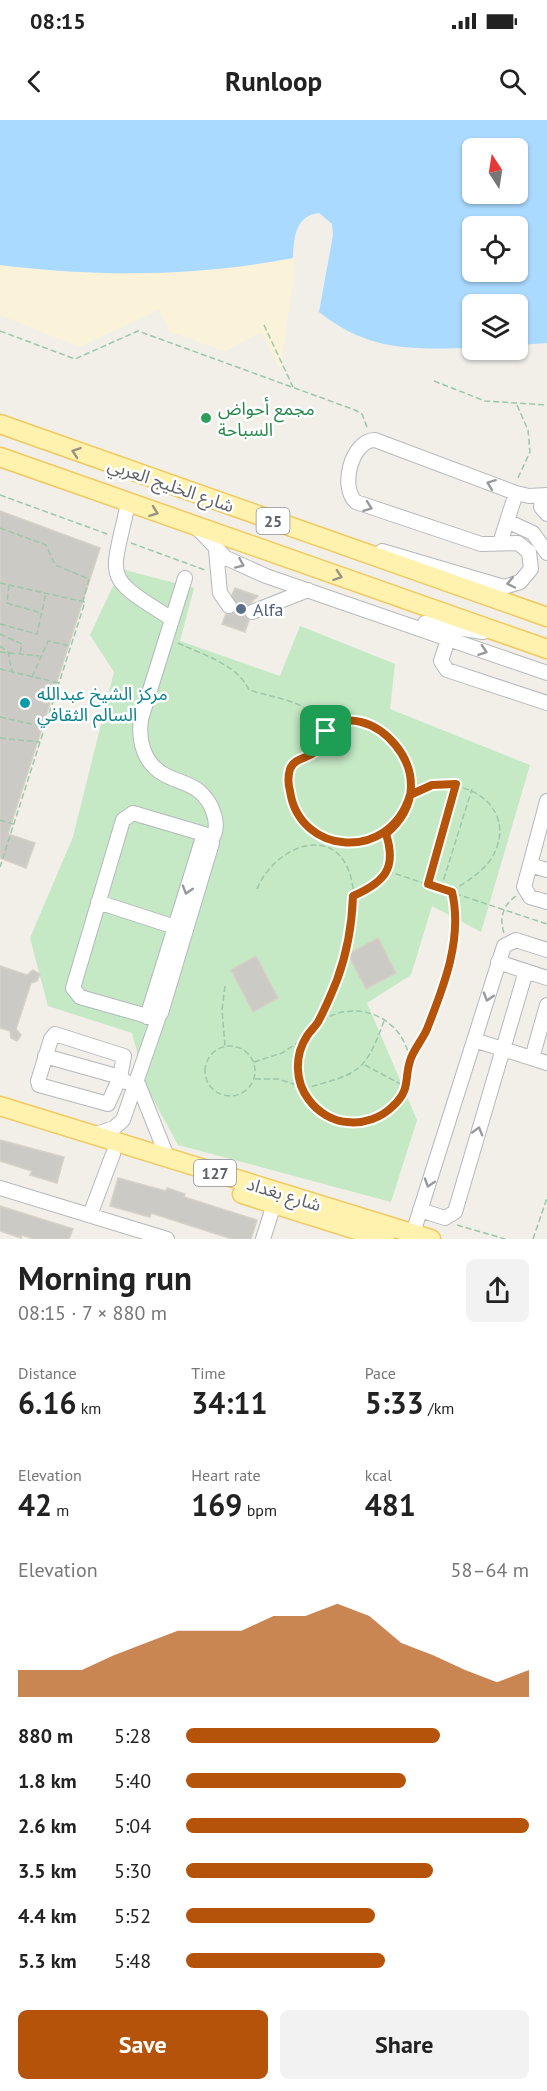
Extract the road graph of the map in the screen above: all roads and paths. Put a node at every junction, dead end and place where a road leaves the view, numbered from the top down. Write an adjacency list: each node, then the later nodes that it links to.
1 (264, 325): 4 (path)
2 (0, 331): 4 (path)
3 (434, 381): 5 (path)
4 (293, 387): 8 (path)
5 (517, 405): 6 (path); 10 (path)
6 (547, 405)
7 (2, 424): 17 (main road, شارع الخليج العربي / 25, one-way to 7)
8 (369, 440): 10 (street, one-way to 8); 18 (street, one-way to 18)
9 (0, 457): 12 (main road, شارع الخليج العربي / 25)
10 (516, 493): 11 (street); 14 (street)
11 (547, 496): 13 (street)
12 (128, 503): 15 (main road, شارع الخليج العربي / 25, one-way to 15); 32 (street)
13 (547, 514)
14 (507, 520): 18 (street); 20 (street)
15 (196, 527): 19 (street); 35 (main road, شارع الخليج العربي / 25, one-way to 35)
16 (0, 528): 26 (path)
17 (326, 539): 18 (street, one-way to 17); 31 (main road, شارع الخليج العربي / 25)
18 (500, 543)
19 (216, 550): 24 (street, one-way to 24); 28 (street)
20 (547, 550)
21 (185, 579): 32 (street)
22 (0, 583): 23 (path)
23 (9, 585): 25 (path); 30 (path)
24 (308, 590): 27 (street); 29 (street)
25 (46, 592): 26 (path); 30 (path)
26 (83, 601): 39 (path)
27 (350, 605): 35 (street); 36 (street)
28 (229, 606)
29 (252, 612)
30 (42, 613): 33 (path)
31 (547, 617)
32 (172, 619): 63 (street)
33 (0, 624)
34 (0, 634): 43 (path)
35 (511, 636): 40 (main road, شارع الخليج العربي / 25)
36 (448, 639): 47 (street, one-way to 47); 50 (street)
37 (172, 641): 53 (path)
38 (0, 646): 42 (path)
39 (71, 646): 44 (path); 49 (path)
40 (547, 649)
41 (0, 652): 42 (path)
42 (8, 652): 43 (path); 46 (path)
43 (20, 653): 44 (path)
44 (40, 656): 48 (path)
45 (0, 669): 46 (path)
46 (12, 672): 48 (path)
47 (547, 673)
48 (32, 677): 49 (path)
49 (59, 683): 52 (path)
50 (547, 703)
51 (0, 717): 52 (path)
52 (45, 727): 55 (path)
53 (326, 731): 58 (path); 62 (path)
54 (0, 738): 55 (path)
55 (40, 742): 61 (path)
56 (456, 784): 57 (path); 58 (path); 69 (path)
57 (472, 789): 71 (path); 73 (path)
58 (410, 795): 62 (path)
59 (547, 801): 64 (street)
60 (0, 820): 61 (path)
61 (14, 824): 66 (path)
62 (386, 834): 68 (path)
63 (208, 837): 75 (street); 79 (street, one-way to 79); 87 (street)
64 (542, 839): 65 (street)
65 (530, 865): 67 (street); 72 (street)
66 (0, 867)
67 (547, 870)
68 (387, 871): 69 (path); 74 (path)
69 (428, 884): 71 (path)
70 (257, 889): 74 (path)
71 (441, 889): 73 (path)
72 (524, 890): 76 (street); 77 (path)
73 (452, 892): 77 (path); 96 (path)
74 (353, 896): 89 (path)
75 (98, 902): 79 (street); 87 (street)
76 (547, 902)
77 (504, 910): 78 (path); 80 (path)
78 (547, 924)
79 (176, 927): 87 (street)
80 (507, 942): 81 (street); 82 (street)
81 (547, 950)
82 (498, 962): 83 (street); 91 (street, one-way to 91)
83 (526, 971): 84 (street); 93 (street)
84 (547, 978)
85 (225, 986): 92 (path)
86 (547, 1005): 95 (street)
87 (153, 1016): 102 (street)
88 (385, 1020): 89 (path); 96 (path); 99 (path)
89 (316, 1025): 90 (path)
90 (306, 1037): 97 (path); 103 (path)
91 (474, 1040): 93 (street); 114 (street, one-way to 114)
92 (226, 1047): 97 (path); 101 (path)
93 (502, 1049): 95 (street); 116 (street, one-way to 93)
94 (45, 1056): 100 (street); 100 (street); 100 (street)
95 (532, 1058): 98 (street)
96 (410, 1061): 104 (path)
97 (254, 1062): 101 (path)
98 (547, 1063)
99 (365, 1064): 104 (path); 105 (path)
100 (120, 1077): 102 (street)
101 (254, 1079): 103 (path)
102 (136, 1085): 108 (street); 110 (street)
103 (301, 1086): 105 (path)
104 (406, 1087): 105 (path)
105 (302, 1090)
106 (0, 1106): 108 (main road, شارع بغداد / 127)
107 (0, 1118): 109 (main road, شارع بغداد / 127)
108 (92, 1135): 110 (main road, شارع بغداد / 127)
109 (113, 1154): 113 (main road, شارع بغداد / 127); 115 (street)
110 (168, 1159): 117 (main road, شارع بغداد / 127)
111 (0, 1188): 115 (street)
112 (547, 1198): 123 (path)
113 (274, 1204): 119 (street); 120 (main road, شارع بغداد / 127)
114 (420, 1210): 116 (street); 117 (street)
115 (90, 1215): 118 (street)
116 (451, 1216): 122 (path)
117 (413, 1233): 121 (main road, شارع بغداد / 127)
118 (167, 1239)
119 (263, 1239)
120 (385, 1239)
121 (431, 1239)
122 (505, 1239)
123 (533, 1239)

